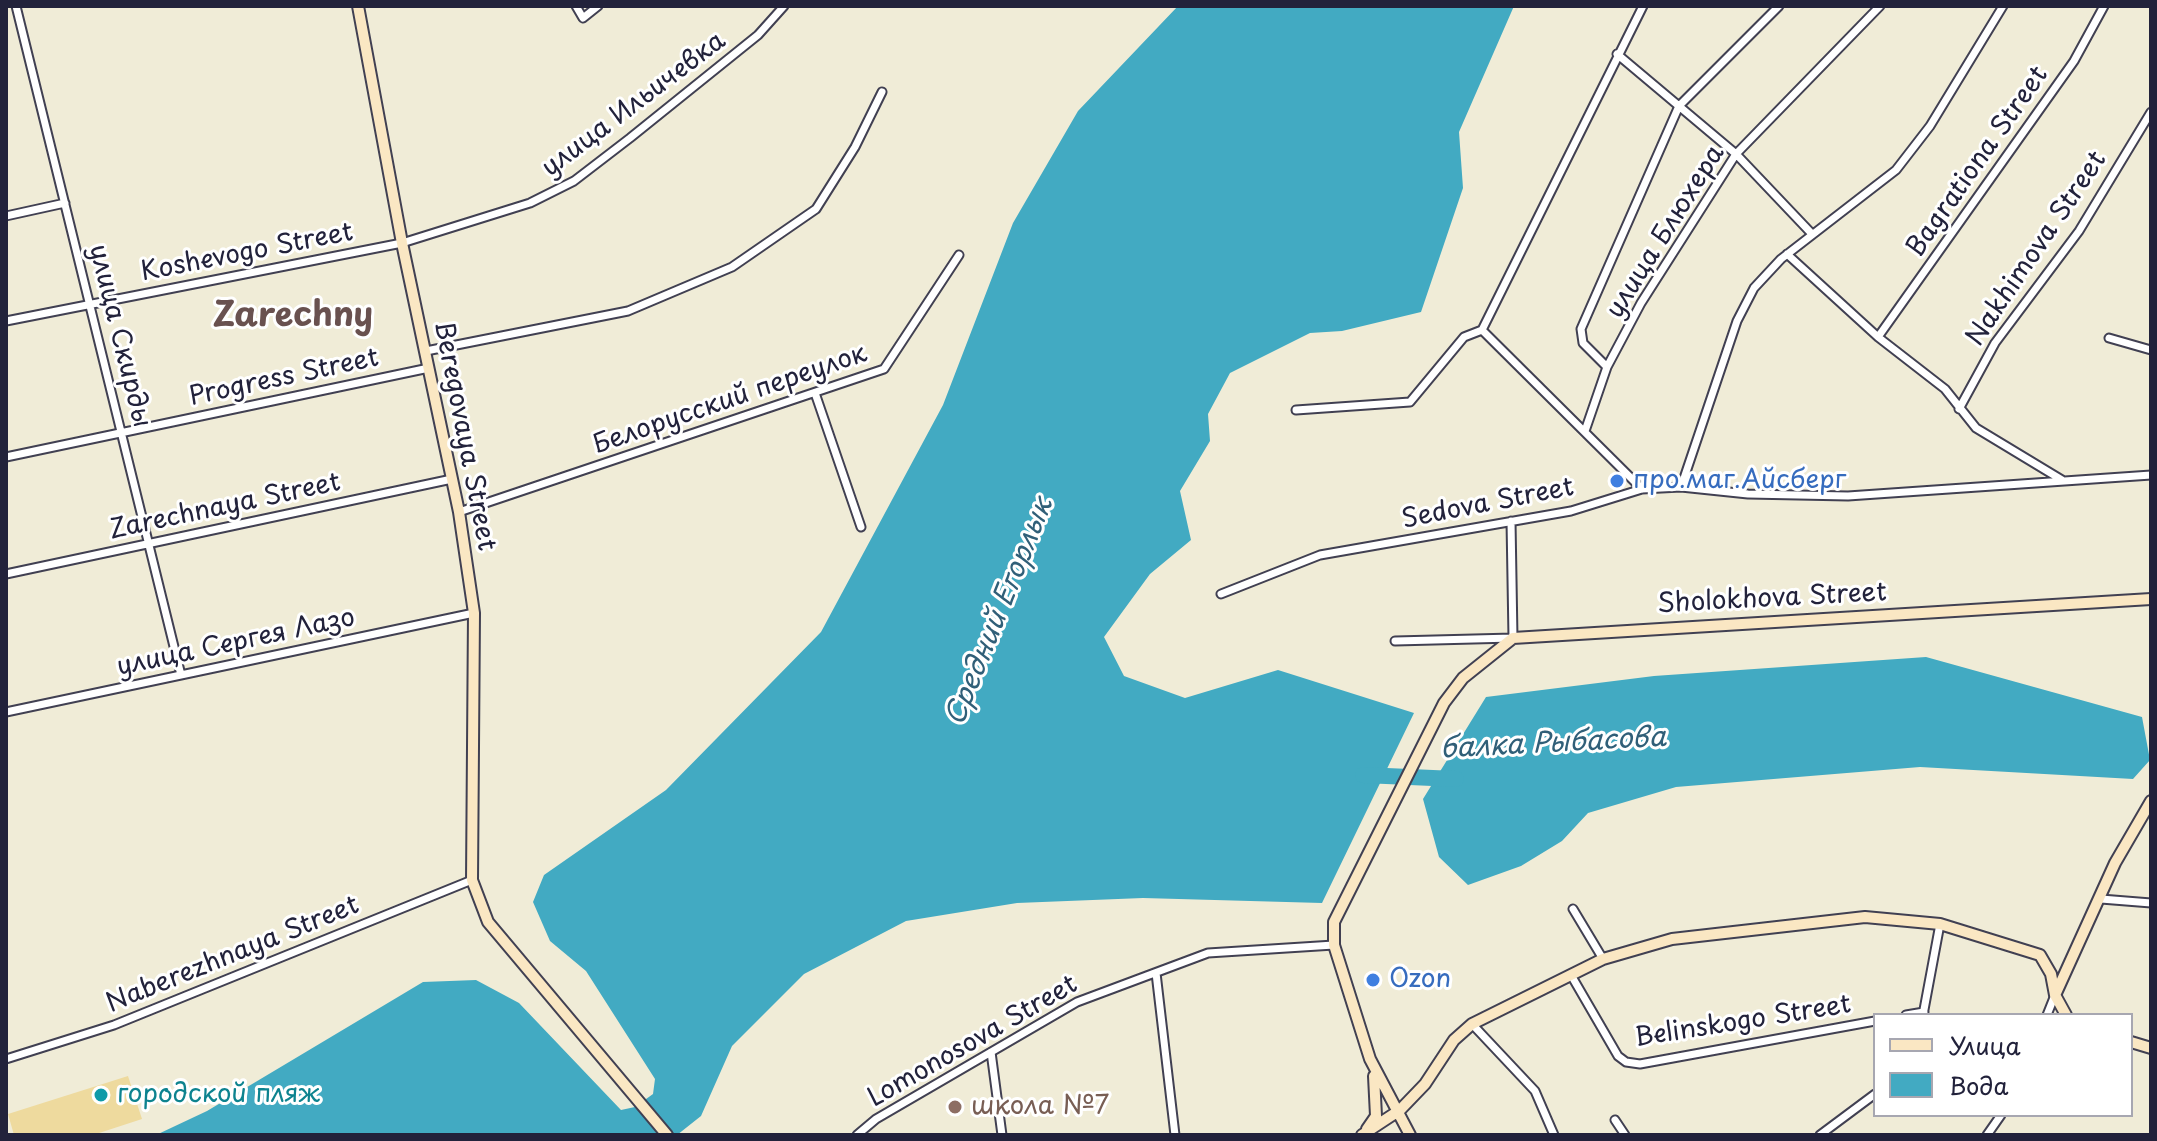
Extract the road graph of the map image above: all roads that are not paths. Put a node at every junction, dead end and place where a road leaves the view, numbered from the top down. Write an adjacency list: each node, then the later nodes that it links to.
1 (16, 6): 16 (street, улица Скирды)
2 (358, 6): 19 (main road, Beregovaya Street)
3 (576, 6): 4 (street)
4 (598, 6)
5 (784, 6): 19 (street, улица Ильичевка)
6 (1643, 6): 11 (street)
7 (1779, 6): 13 (street)
8 (1880, 6): 15 (street, улица Блюхера)
9 (2003, 6): 18 (street)
10 (2104, 6): 25 (street, Bagrationa Street)
11 (1617, 54): 13 (street); 24 (street)
12 (882, 92): 28 (street)
13 (1679, 106): 15 (street); 29 (street)
14 (2151, 112): 32 (street, Nakhimova Street)
15 (1736, 154): 18 (street); 29 (street, улица Блюхера)
16 (65, 203): 17 (street); 22 (street, улица Скирды)
17 (6, 216)
18 (1812, 234): 20 (street)
19 (402, 243): 22 (street, Koshevogo Street); 28 (main road, Beregovaya Street)
20 (1787, 254): 25 (street); 40 (street)
21 (959, 255): 31 (street, Белорусский переулок)
22 (91, 303): 23 (street, Koshevogo Street); 35 (street, улица Скирды)
23 (6, 321)
24 (1482, 330): 33 (street); 34 (street)
25 (1878, 337): 32 (street)
26 (2109, 338): 27 (street)
27 (2151, 350)
28 (426, 351): 30 (main road, Beregovaya Street)
29 (1607, 367): 34 (street, улица Блюхера)
30 (429, 368): 35 (street, Progress Street); 38 (main road, Beregovaya Street)
31 (815, 393): 42 (street, Белорусский переулок); 44 (street)
32 (1959, 409): 39 (street)
33 (1296, 410)
34 (1585, 431): 41 (street)
35 (122, 433): 36 (street, Progress Street); 45 (street, улица Скирды)
36 (6, 457)
37 (2151, 475): 39 (street, Sedova Street)
38 (452, 479): 42 (main road, Beregovaya Street); 45 (street, Zarechnaya Street)
39 (2062, 480): 40 (street, Sedova Street)
40 (1681, 487): 41 (street, Sedova Street)
41 (1642, 489): 43 (street, Sedova Street)
42 (459, 512): 49 (main road, Beregovaya Street)
43 (1511, 521): 47 (street, Sedova Street); 50 (street)
44 (861, 527)
45 (149, 544): 46 (street, Zarechnaya Street); 52 (street, улица Скирды)
46 (6, 574)
47 (1221, 594)
48 (2151, 599): 50 (main road, Sholokhova Street)
49 (474, 613): 52 (street, улица Сергея Лазо); 55 (main road, Beregovaya Street)
50 (1513, 638): 51 (street, Sholokhova Street); 60 (main road)
51 (1395, 641)
52 (181, 675): 53 (street, улица Сергея Лазо)
53 (6, 712)
54 (2151, 801): 56 (main road)
55 (472, 880): 71 (street, Naberezhnaya Street); 78 (main road)
56 (2101, 899): 57 (street); 64 (main road)
57 (2151, 903)
58 (1573, 909): 61 (street)
59 (1940, 924): 61 (main road); 64 (main road); 65 (street)
60 (1334, 945): 62 (street, Lomonosova Street); 72 (main road)
61 (1603, 959): 63 (main road)
62 (1156, 973): 70 (street, Lomonosova Street); 81 (street)
63 (1571, 975): 68 (street, Belinskogo Street); 69 (main road)
64 (2055, 995): 66 (street); 67 (main road)
65 (1923, 1013)
66 (2048, 1013)
67 (2065, 1013)
68 (1873, 1021)
69 (1472, 1024): 74 (main road); 83 (street)
70 (991, 1052): 79 (street, Lomonosova Street); 80 (street)
71 (6, 1059)
72 (1370, 1059): 74 (main road); 77 (main road)
73 (1873, 1095): 85 (street)
74 (1396, 1113): 77 (main road); 82 (main road)
75 (2000, 1117): 86 (street)
76 (1615, 1120): 84 (street)
77 (1364, 1134)
78 (667, 1135)
79 (857, 1135)
80 (1002, 1135)
81 (1175, 1135)
82 (1410, 1135)
83 (1554, 1135)
84 (1625, 1135)
85 (1820, 1135)
86 (1987, 1135)

